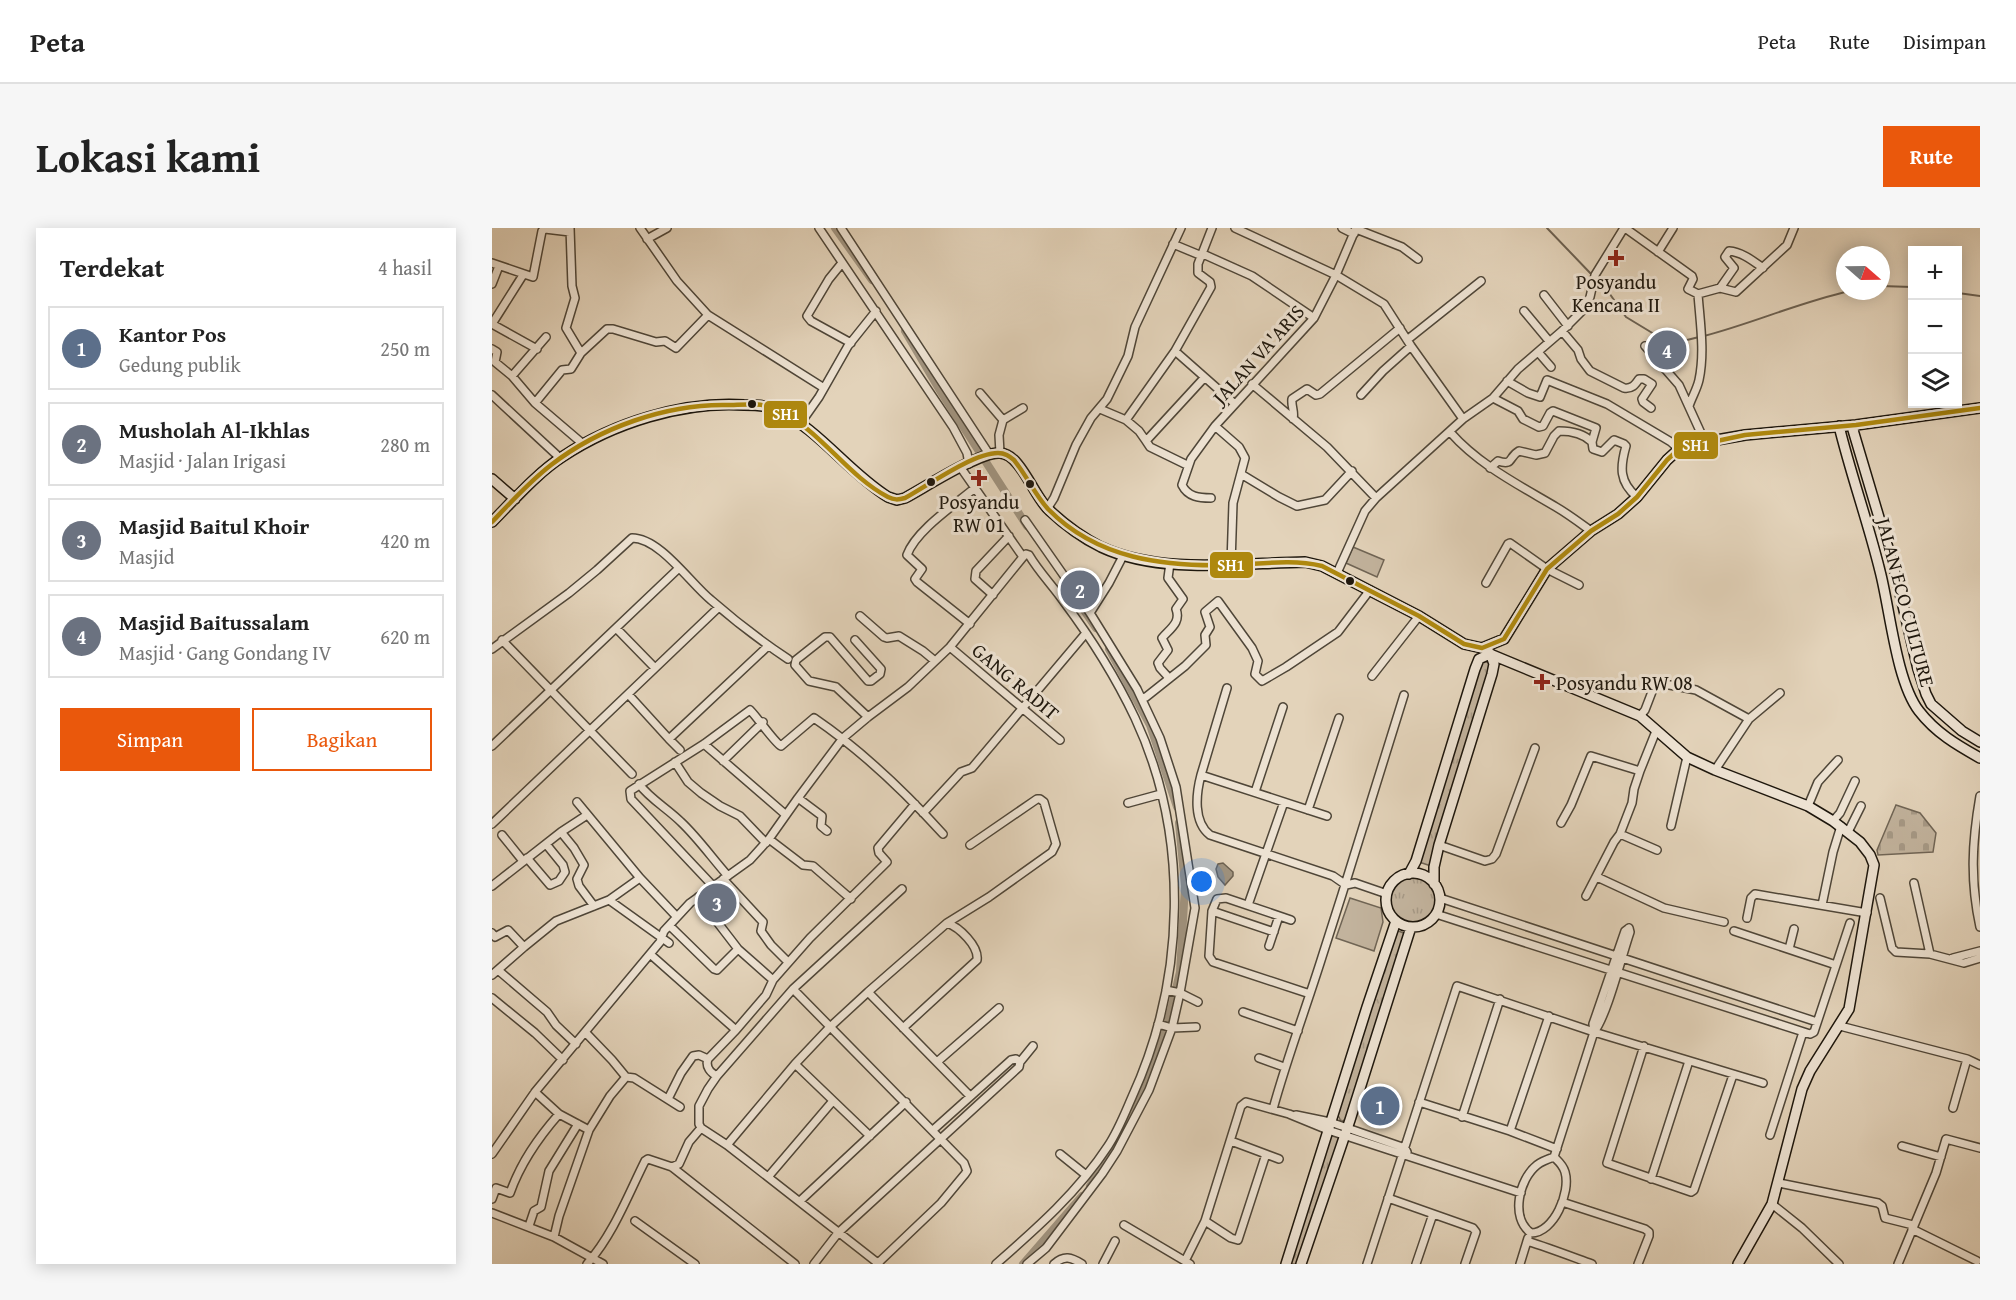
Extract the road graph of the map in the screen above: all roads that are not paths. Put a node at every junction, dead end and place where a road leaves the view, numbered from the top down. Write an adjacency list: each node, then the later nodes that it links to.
1 (640, 228): 15 (street)
2 (667, 228): 15 (street)
3 (819, 228): 20 (street)
4 (841, 228): 48 (street)
5 (1181, 228): 16 (street)
6 (1212, 228): 18 (street)
7 (1235, 228): 24 (street)
8 (1342, 228): 13 (street)
9 (1612, 228): 14 (street)
10 (1673, 228): 17 (street)
11 (1794, 228): 22 (street)
12 (570, 230): 23 (street); 46 (street)
13 (1355, 230): 19 (street); 24 (street, JALAN VA'ARIS)
14 (1623, 230): 17 (street); 36 (street)
15 (647, 239): 32 (street)
16 (1173, 244): 18 (street); 65 (street)
17 (1658, 252): 28 (street)
18 (1202, 255): 33 (street); 44 (street)
19 (1418, 259)
20 (842, 263): 30 (street); 39 (street)
21 (496, 264): 23 (street); 26 (street)
22 (1763, 268): 27 (street); 27 (street)
23 (523, 275): 34 (street)
24 (1336, 275): 33 (street, JALAN VA'ARIS); 35 (street)
25 (1481, 281): 40 (street)
26 (492, 284)
27 (1720, 288): 28 (street)
28 (1698, 294): 61 (street)
29 (1544, 295): 36 (street)
30 (876, 311): 39 (street); 49 (street)
31 (1524, 311): 38 (street)
32 (708, 315): 46 (street); 54 (street)
33 (1314, 318): 53 (street, JALAN VA'ARIS)
34 (492, 324): 43 (street)
35 (1400, 328): 40 (street); 69 (street)
36 (1565, 328): 38 (street); 63 (street)
37 (546, 337): 43 (street)
38 (1549, 342): 45 (street)
39 (851, 343): 54 (street)
40 (1409, 343): 57 (street); 66 (street)
41 (1645, 346): 61 (street)
42 (492, 349): 50 (street)
43 (537, 349): 50 (street)
44 (1175, 351): 51 (street); 68 (street)
45 (1538, 352): 47 (street); 52 (street)
46 (581, 353): 59 (street)
47 (1551, 367)
48 (931, 369): 49 (street); 81 (street)
49 (921, 375): 83 (street)
50 (512, 376): 59 (street)
51 (1204, 378): 60 (street); 75 (street)
52 (1508, 381): 58 (street); 79 (street)
53 (1252, 384): 60 (street, JALAN VA'ARIS); 69 (street)
54 (824, 388): 70 (street)
55 (980, 393): 67 (street)
56 (492, 395): 82 (street)
57 (1361, 395)
58 (1493, 398): 66 (street); 76 (street)
59 (535, 403): 78 (street)
60 (1235, 404): 72 (street, JALAN VA'ARIS)
61 (1689, 406): 77 (street)
62 (1023, 408): 67 (street)
63 (1651, 408)
64 (1980, 408): 71 (street)
65 (1100, 409): 68 (street); 94 (street)
66 (1463, 419): 74 (street)
67 (1004, 420): 80 (street)
68 (1126, 420): 75 (street)
69 (1293, 420): 86 (street)
70 (800, 424): 78 (street); 83 (street)
71 (1856, 425): 73 (street); 127 (street, JALAN ECO CULTURE)
72 (1215, 426): 84 (street); 87 (street, JALAN VA'ARIS)
73 (1839, 426): 77 (street); 128 (street, JALAN ECO CULTURE)
74 (1450, 432): 85 (street); 93 (street)
75 (1146, 441): 84 (street)
76 (1592, 442): 85 (street); 90 (street)
77 (1706, 442): 79 (street)
78 (583, 444): 82 (street)
79 (1679, 449): 90 (street)
80 (1000, 453): 81 (street); 94 (street)
81 (988, 454): 83 (street)
82 (560, 458): 91 (street)
83 (966, 465): 89 (street)
84 (1187, 465): 92 (street)
85 (1490, 468): 97 (street)
86 (1352, 471): 87 (street); 93 (street)
87 (1241, 474): 102 (street, JALAN VA'ARIS)
88 (492, 479): 91 (street)
89 (976, 487): 98 (street); 114 (street)
90 (1636, 497): 97 (street)
91 (515, 498): 96 (street)
92 (1211, 498)
93 (1376, 498): 105 (street)
94 (1047, 509): 99 (street)
95 (1025, 520): 111 (street)
96 (492, 522)
97 (1591, 531): 104 (street)
98 (1009, 536): 100 (street); 109 (street)
99 (1123, 556): 101 (street); 111 (street)
100 (1023, 557): 109 (street); 116 (street)
101 (1170, 563): 102 (street); 130 (street)
102 (1231, 564): 105 (street)
103 (679, 568): 110 (street); 115 (street); 117 (street)
104 (1546, 569): 106 (street); 107 (street); 119 (street)
105 (1338, 573): 108 (street)
106 (1486, 582)
107 (1579, 585)
108 (1370, 590): 113 (street); 130 (street)
109 (993, 595): 114 (street)
110 (719, 607): 120 (street); 126 (street)
111 (1090, 613): 136 (street)
112 (860, 616): 125 (street)
113 (1419, 616): 119 (street); 129 (street)
114 (970, 624): 121 (street)
115 (616, 628): 126 (street); 132 (street)
116 (1086, 633): 138 (street); 168 (street)
117 (502, 640): 122 (street); 132 (street)
118 (855, 640): 142 (street)
119 (1493, 644): 123 (street)
120 (768, 646): 124 (street); 149 (street)
121 (950, 647): 125 (street); 138 (street, GANG RADIT)
122 (492, 649)
123 (1490, 654): 139 (street); 140 (street); 141 (street)
124 (788, 659)
125 (935, 661): 142 (street)
126 (655, 668): 134 (street)
127 (1918, 669): 128 (street); 151 (street, JALAN ECO CULTURE)
128 (1903, 675): 157 (street, JALAN ECO CULTURE)
129 (1372, 676)
130 (1169, 678): 136 (street)
131 (1227, 688): 164 (street)
132 (550, 690): 146 (street); 152 (street)
133 (1780, 693): 144 (street)
134 (628, 694): 146 (street); 149 (street)
135 (1404, 695): 200 (street)
136 (1142, 698): 257 (street)
137 (1283, 707): 167 (street)
138 (1021, 709): 150 (street, GANG RADIT); 178 (street)
139 (1463, 709): 140 (street); 198 (street)
140 (1479, 714): 194 (street)
141 (1640, 716): 144 (street); 147 (street)
142 (868, 717): 148 (street)
143 (1340, 718): 177 (street)
144 (1749, 719): 161 (street)
145 (762, 722): 148 (street); 153 (street); 159 (street)
146 (590, 730): 163 (street); 182 (street)
147 (1656, 731): 156 (street); 162 (street)
148 (843, 738): 170 (street); 174 (street)
149 (669, 739): 155 (street)
150 (1060, 740)
151 (1980, 742)
152 (493, 743)
153 (704, 744): 159 (street); 160 (street)
154 (1535, 748): 194 (street)
155 (680, 750)
156 (1687, 757): 161 (street); 184 (street)
157 (1980, 758)
158 (1838, 760): 175 (street)
159 (723, 761): 180 (street)
160 (675, 762): 166 (street); 191 (street)
161 (1714, 770): 175 (street)
162 (1640, 771): 183 (street); 189 (street)
163 (632, 774)
164 (1201, 775): 167 (street); 196 (street)
165 (1855, 781): 185 (street)
166 (639, 784): 201 (street); 209 (street)
167 (1255, 792): 173 (street)
168 (1161, 794): 172 (street); 257 (street)
169 (1980, 796): 234 (street)
170 (798, 798): 180 (street); 186 (street)
171 (577, 802): 179 (street)
172 (1128, 802)
173 (1284, 802): 177 (street); 196 (street)
174 (915, 804): 178 (street); 216 (street)
175 (1808, 806): 185 (street)
176 (1862, 806): 185 (street)
177 (1308, 810): 181 (street)
178 (923, 813): 188 (street)
179 (587, 815): 187 (street); 203 (street)
180 (786, 815): 191 (street)
181 (1327, 816)
182 (492, 824)
183 (1561, 824)
184 (1671, 826)
185 (1841, 826): 219 (street); 222 (street)
186 (827, 831)
187 (561, 832): 192 (street); 220 (street)
188 (943, 834)
189 (1620, 834): 195 (street); 202 (street)
190 (502, 835): 197 (street)
191 (768, 841): 201 (street); 216 (street)
192 (546, 844): 197 (street); 197 (street)
193 (970, 845): 229 (street)
194 (1439, 845): 206 (street)
195 (1657, 850)
196 (1265, 853): 199 (street); 218 (street)
197 (525, 860): 208 (street)
198 (1409, 874): 206 (street); 211 (street)
199 (1333, 876): 200 (street); 207 (street)
200 (1349, 876): 204 (street); 207 (street)
201 (725, 877): 209 (street); 251 (street)
202 (1597, 877): 212 (street); 230 (street)
203 (640, 878): 217 (street); 225 (street)
204 (1355, 882): 207 (street); 211 (street)
205 (1914, 883): 247 (street)
206 (1434, 884): 214 (street)
207 (1346, 885): 259 (street)
208 (492, 886)
209 (713, 886): 213 (street)
210 (902, 889): 256 (street)
211 (1387, 894): 228 (street)
212 (1586, 896)
213 (698, 897): 225 (street); 243 (street)
214 (1440, 898): 223 (street); 248 (street)
215 (1880, 898): 247 (street)
216 (851, 899): 251 (street)
217 (609, 900): 220 (street); 239 (street)
218 (1248, 905): 221 (street); 224 (street)
219 (1822, 905): 222 (street); 226 (street)
220 (594, 906): 241 (street)
221 (1212, 911): 237 (street); 259 (street)
222 (1867, 913): 268 (street)
223 (1436, 914): 233 (street); 253 (street)
224 (1279, 916): 227 (street); 237 (street)
225 (677, 918): 232 (street)
226 (1747, 918)
227 (1292, 920)
228 (1396, 921): 233 (street); 307 (street)
229 (947, 922): 258 (street); 271 (street)
230 (1724, 922)
231 (1850, 923): 252 (street)
232 (670, 926): 239 (street); 243 (street)
233 (1411, 927): 312 (street)
234 (1980, 927)
235 (1794, 929): 244 (street)
236 (1734, 931): 244 (street)
237 (1274, 932): 242 (street)
238 (492, 933): 241 (street)
239 (661, 936): 240 (street); 246 (street)
240 (669, 943)
241 (524, 946): 254 (street)
242 (1269, 946)
243 (738, 949): 255 (street)
244 (1789, 949): 252 (street)
245 (1980, 951): 249 (street)
246 (650, 954): 272 (street); 276 (street)
247 (1930, 954): 249 (street)
248 (1618, 958): 253 (street); 266 (street)
249 (1953, 958): 250 (street)
250 (1980, 958)
251 (788, 962): 255 (street)
252 (1836, 965): 266 (street)
253 (1613, 972): 274 (street); 275 (street)
254 (495, 973): 277 (street)
255 (772, 980): 272 (street)
256 (793, 989): 269 (street); 291 (street)
257 (1173, 991): 262 (street); 267 (street); 267 (street)
258 (868, 992): 269 (street); 271 (street)
259 (1310, 994): 273 (street)
260 (492, 998): 283 (street)
261 (1500, 999): 265 (street); 300 (street); 305 (street)
262 (1198, 1002)
263 (999, 1008): 285 (street)
264 (1243, 1012): 273 (street)
265 (1549, 1016): 274 (street); 311 (street)
266 (1817, 1022): 275 (street)
267 (1165, 1026): 270 (street); 294 (street); 294 (street)
268 (1840, 1026): 282 (street); 333 (street)
269 (830, 1027): 287 (street); 299 (street)
270 (1196, 1027)
271 (903, 1028): 285 (street)
272 (736, 1030): 281 (street)
273 (1298, 1031): 289 (street)
274 (1594, 1032): 279 (street); 322 (street)
275 (1803, 1032): 315 (street)
276 (585, 1033): 277 (street); 292 (street)
277 (576, 1044): 283 (street)
278 (1033, 1046): 286 (street)
279 (1644, 1046): 284 (street); 332 (street)
280 (1259, 1058): 289 (street)
281 (708, 1059): 291 (street); 297 (street)
282 (1967, 1059): 288 (street); 302 (street)
283 (563, 1060): 295 (street)
284 (1689, 1061): 290 (street); 332 (street)
285 (937, 1062): 296 (street)
286 (1020, 1062): 296 (street); 316 (street)
287 (795, 1064): 298 (street); 318 (street)
288 (1980, 1065)
289 (1284, 1067): 303 (street)
290 (1733, 1075): 293 (street); 332 (street)
291 (717, 1076): 309 (street)
292 (626, 1077): 297 (street); 308 (street)
293 (1763, 1083)
294 (1143, 1088): 313 (street); 313 (street)
295 (535, 1092): 304 (street); 323 (street)
296 (970, 1096): 310 (street)
297 (668, 1099): 301 (street)
298 (832, 1102): 314 (street); 331 (street)
299 (906, 1102): 310 (street); 314 (street)
300 (1419, 1102): 305 (street); 321 (street)
301 (681, 1107)
302 (1953, 1108)
303 (1273, 1110): 307 (street); 317 (street)
304 (559, 1114): 306 (street); 336 (street)
305 (1462, 1116): 311 (street)
306 (578, 1124): 308 (street); 346 (street)
307 (1329, 1126): 312 (street); 369 (street)
308 (589, 1130): 350 (street)
309 (700, 1130): 318 (street); 328 (street)
310 (933, 1130): 316 (street)
311 (1510, 1131): 322 (street)
312 (1346, 1132): 321 (street); 370 (street)
313 (1120, 1135): 329 (street); 329 (street)
314 (870, 1136): 337 (street)
315 (1770, 1136)
316 (942, 1139): 348 (street); 363 (street)
317 (1231, 1141): 324 (street); 344 (street)
318 (727, 1145): 331 (street)
319 (1902, 1146): 326 (street)
320 (1980, 1148): 326 (street)
321 (1406, 1153): 334 (street); 335 (street)
322 (1555, 1153): 334 (street); 338 (street)
323 (492, 1154)
324 (1266, 1154): 327 (street); 344 (street)
325 (1064, 1156): 330 (street)
326 (1941, 1157): 347 (street)
327 (1279, 1159)
328 (672, 1167): 353 (street); 361 (street)
329 (1097, 1170): 330 (street); 341 (street)
330 (1086, 1175): 341 (street)
331 (768, 1177): 337 (street)
332 (1651, 1179)
333 (1779, 1183): 339 (street); 347 (street)
334 (1521, 1193): 349 (street)
335 (1388, 1198): 342 (street); 371 (street)
336 (492, 1199)
337 (800, 1202): 348 (street)
338 (1562, 1202): 349 (street); 376 (street)
339 (1773, 1204): 377 (street); 378 (street)
340 (492, 1213): 346 (street)
341 (1064, 1213): 364 (street); 365 (street)
342 (1433, 1215): 372 (street); 373 (street)
343 (635, 1221): 360 (street)
344 (1205, 1221): 357 (street)
345 (1124, 1225): 357 (street)
346 (529, 1226): 350 (street)
347 (1913, 1227): 355 (street); 379 (street)
348 (838, 1233): 362 (street); 363 (street)
349 (1531, 1233): 352 (street)
350 (554, 1237): 353 (street)
351 (1115, 1241): 368 (street)
352 (1527, 1241): 354 (street); 374 (street)
353 (593, 1258): 358 (street); 359 (street)
354 (1574, 1261): 375 (street)
355 (1977, 1261)
356 (1073, 1262): 366 (street); 367 (street)
357 (1187, 1262)
358 (587, 1264)
359 (603, 1264)
360 (695, 1264)
361 (795, 1264)
362 (814, 1264)
363 (879, 1264)
364 (996, 1264)
365 (1027, 1264)
366 (1054, 1264)
367 (1082, 1264)
368 (1103, 1264)
369 (1286, 1264)
370 (1301, 1264)
371 (1367, 1264)
372 (1416, 1264)
373 (1465, 1264)
374 (1520, 1264)
375 (1592, 1264)
376 (1638, 1264)
377 (1738, 1264)
378 (1839, 1264)
379 (1898, 1264)

